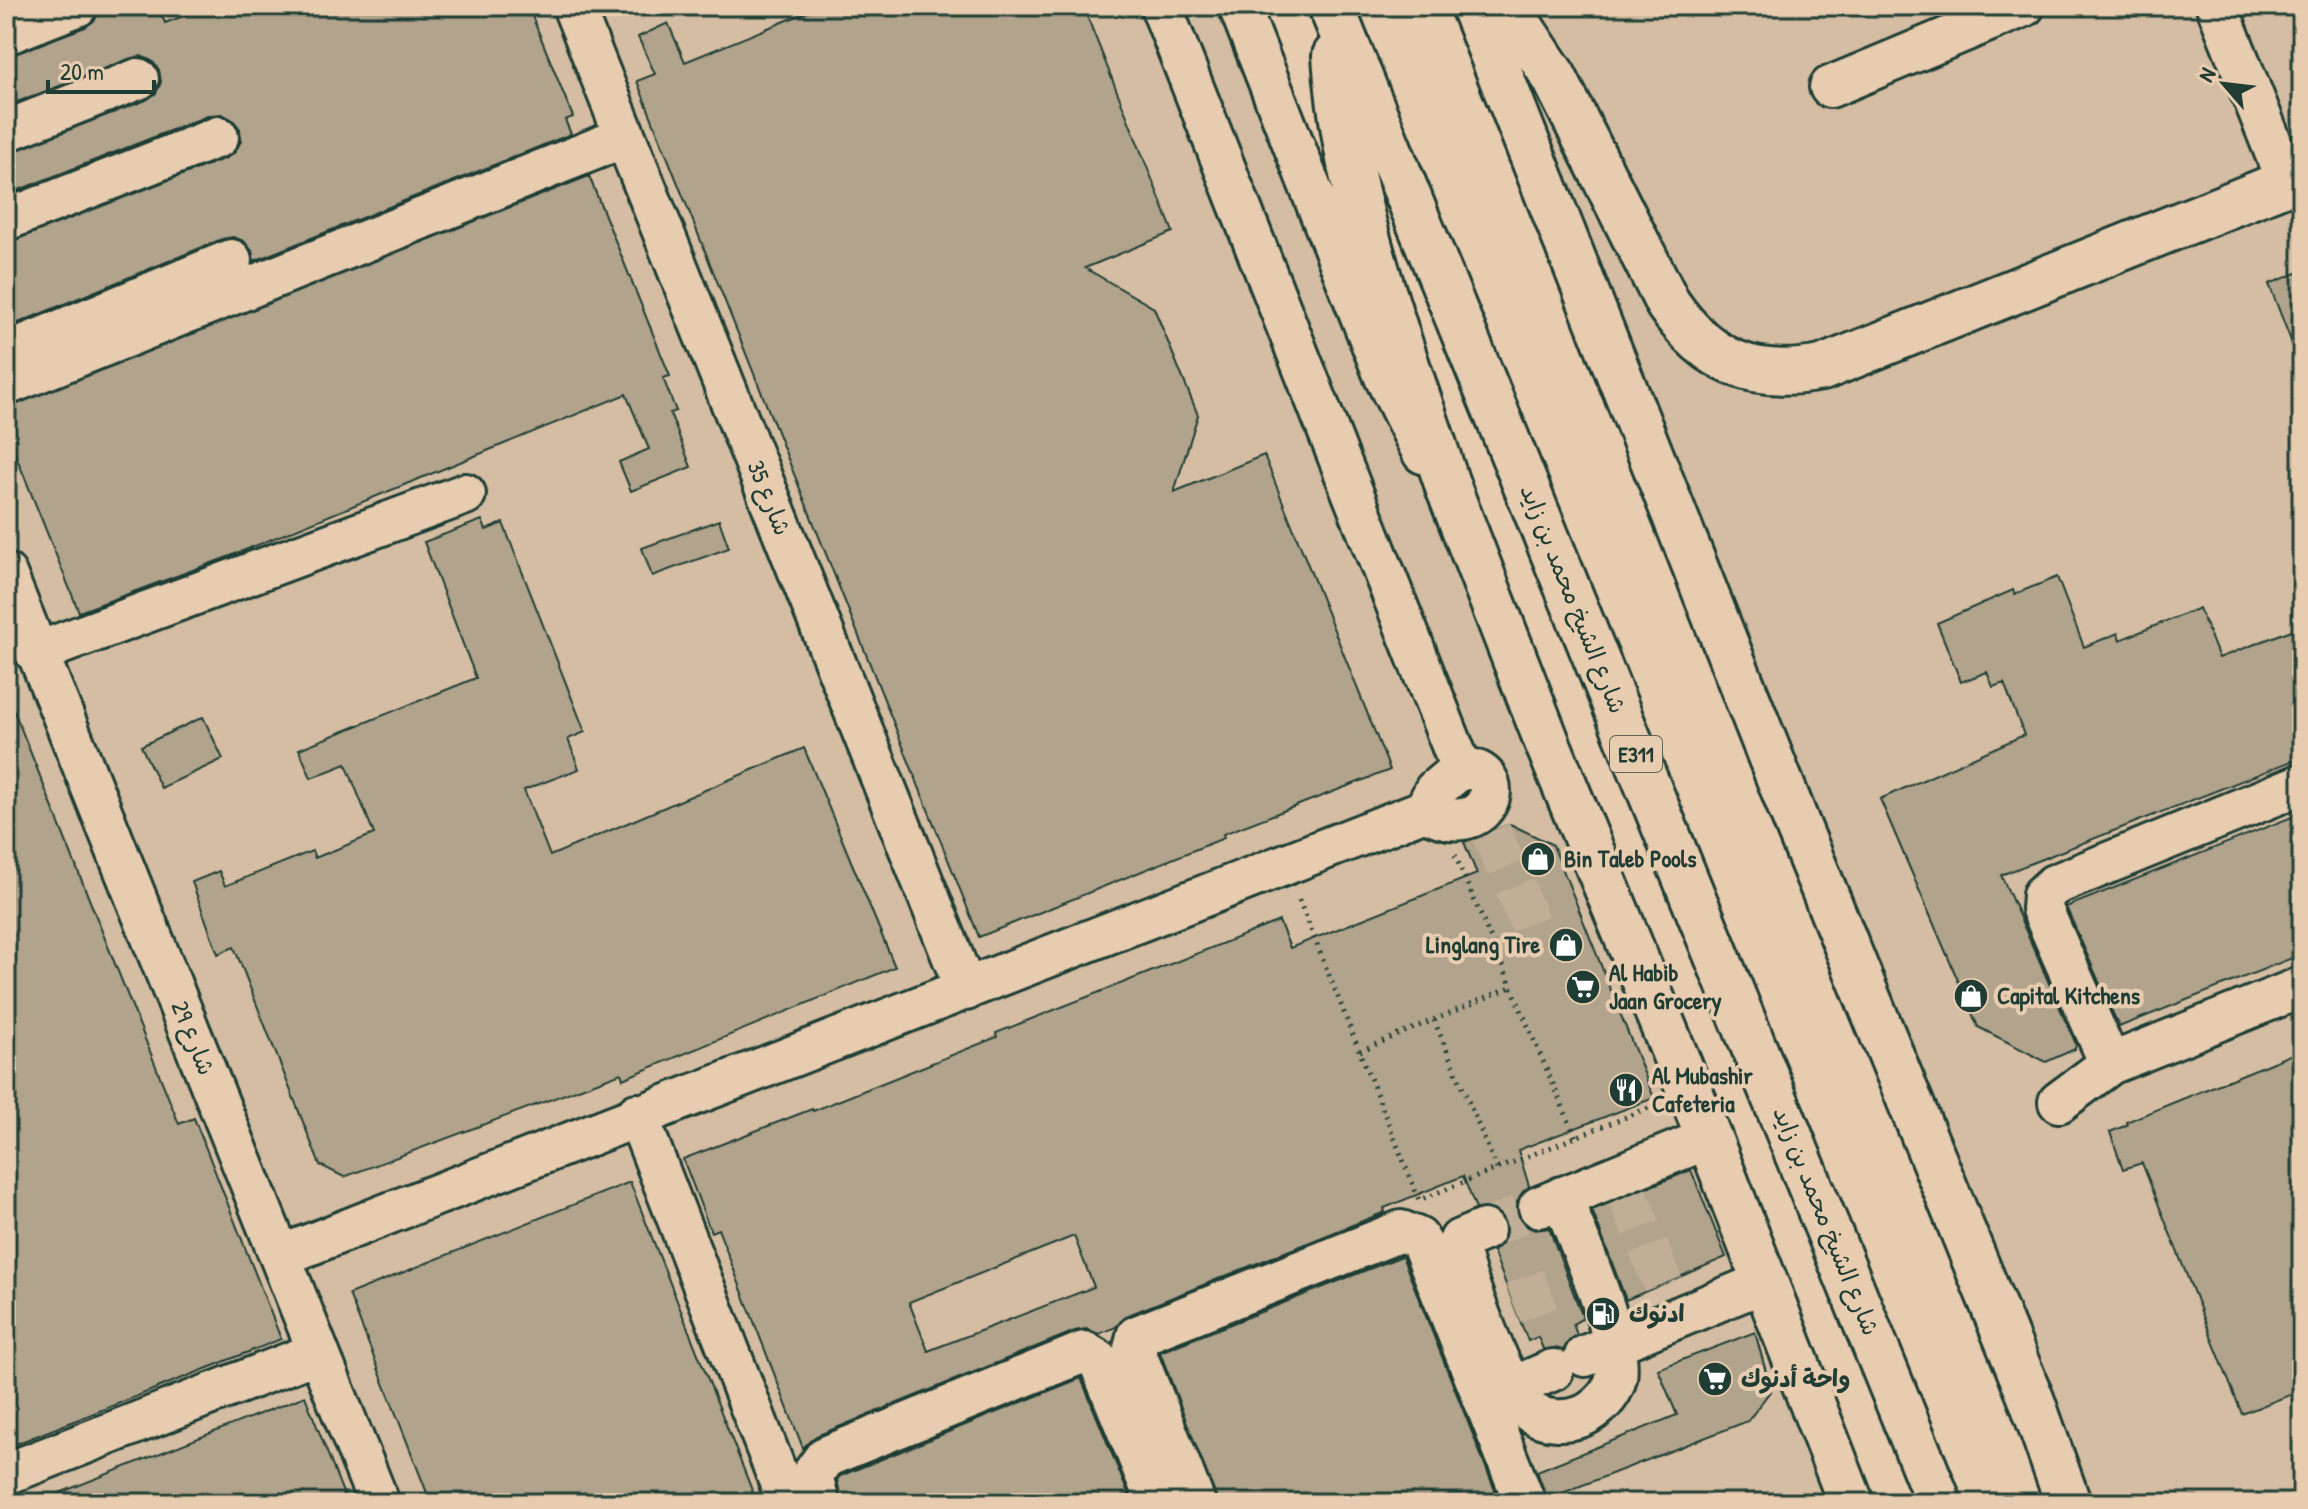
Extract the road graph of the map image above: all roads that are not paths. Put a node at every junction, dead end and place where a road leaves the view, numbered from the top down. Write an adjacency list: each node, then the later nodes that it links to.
1 (77, 6): 10 (street)
2 (573, 6): 15 (street, شارع 35)
3 (1161, 6): 25 (street)
4 (1239, 6): 21 (street)
5 (1473, 6): 49 (main road)
6 (1507, 6): 16 (main road)
7 (2024, 6): 12 (street)
8 (2217, 6): 16 (street)
9 (1332, 8): 21 (main road); 48 (main road, شارع الشيخ محمد بن زايد / E311)
10 (6, 34)
11 (138, 79): 13 (street)
12 (1830, 87)
13 (6, 131)
14 (218, 137): 17 (street)
15 (625, 137): 20 (street); 29 (street, شارع 35)
16 (2295, 179)
17 (6, 220)
18 (231, 260): 19 (street)
19 (6, 353)
20 (6, 385)
21 (1448, 487): 33 (main road)
22 (465, 494): 24 (street)
23 (6, 574): 24 (street, شارع 29)
24 (36, 653): 35 (street, شارع 29)
25 (1461, 768): 27 (street); 27 (street)
26 (2302, 784): 30 (street)
27 (1432, 814): 29 (street)
28 (2302, 987): 30 (street)
29 (966, 990): 32 (street)
30 (2110, 1064): 31 (street)
31 (2059, 1102)
32 (637, 1114): 35 (street); 42 (street)
33 (1709, 1138): 36 (main road); 38 (street)
34 (1484, 1230): 39 (street)
35 (281, 1256): 37 (street, شارع 29)
36 (1764, 1282): 38 (street); 47 (main road)
37 (318, 1352): 40 (street); 41 (street, شارع 29)
38 (1584, 1356): 39 (street); 39 (street)
39 (1511, 1388)
40 (6, 1474)
41 (379, 1503)
42 (788, 1503)
43 (819, 1503): 44 (street)
44 (1157, 1503)
45 (1195, 1503): 46 (street)
46 (1525, 1503)
47 (1851, 1503)
48 (1939, 1503)
49 (2068, 1503)

